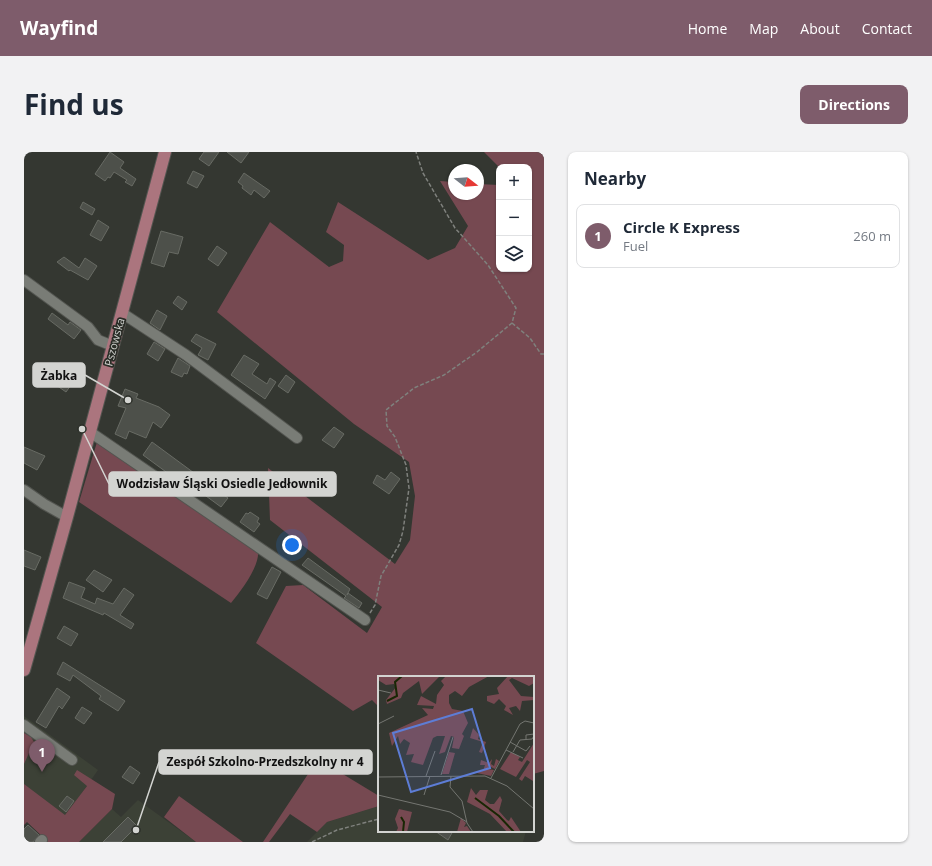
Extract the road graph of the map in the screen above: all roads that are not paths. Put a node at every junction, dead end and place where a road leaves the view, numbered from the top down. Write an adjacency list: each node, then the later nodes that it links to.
1 (165, 152): 3 (main road, Pszowska)
2 (24, 280): 4 (street)
3 (122, 313): 4 (main road, Pszowska); 6 (street)
4 (113, 346): 5 (main road, Pszowska)
5 (90, 432): 8 (main road, Pszowska); 9 (street)
6 (297, 438)
7 (24, 490): 8 (street)
8 (68, 517): 10 (main road, Pszowska)
9 (365, 620)
10 (24, 670)
11 (24, 725): 12 (street)
12 (72, 760)

